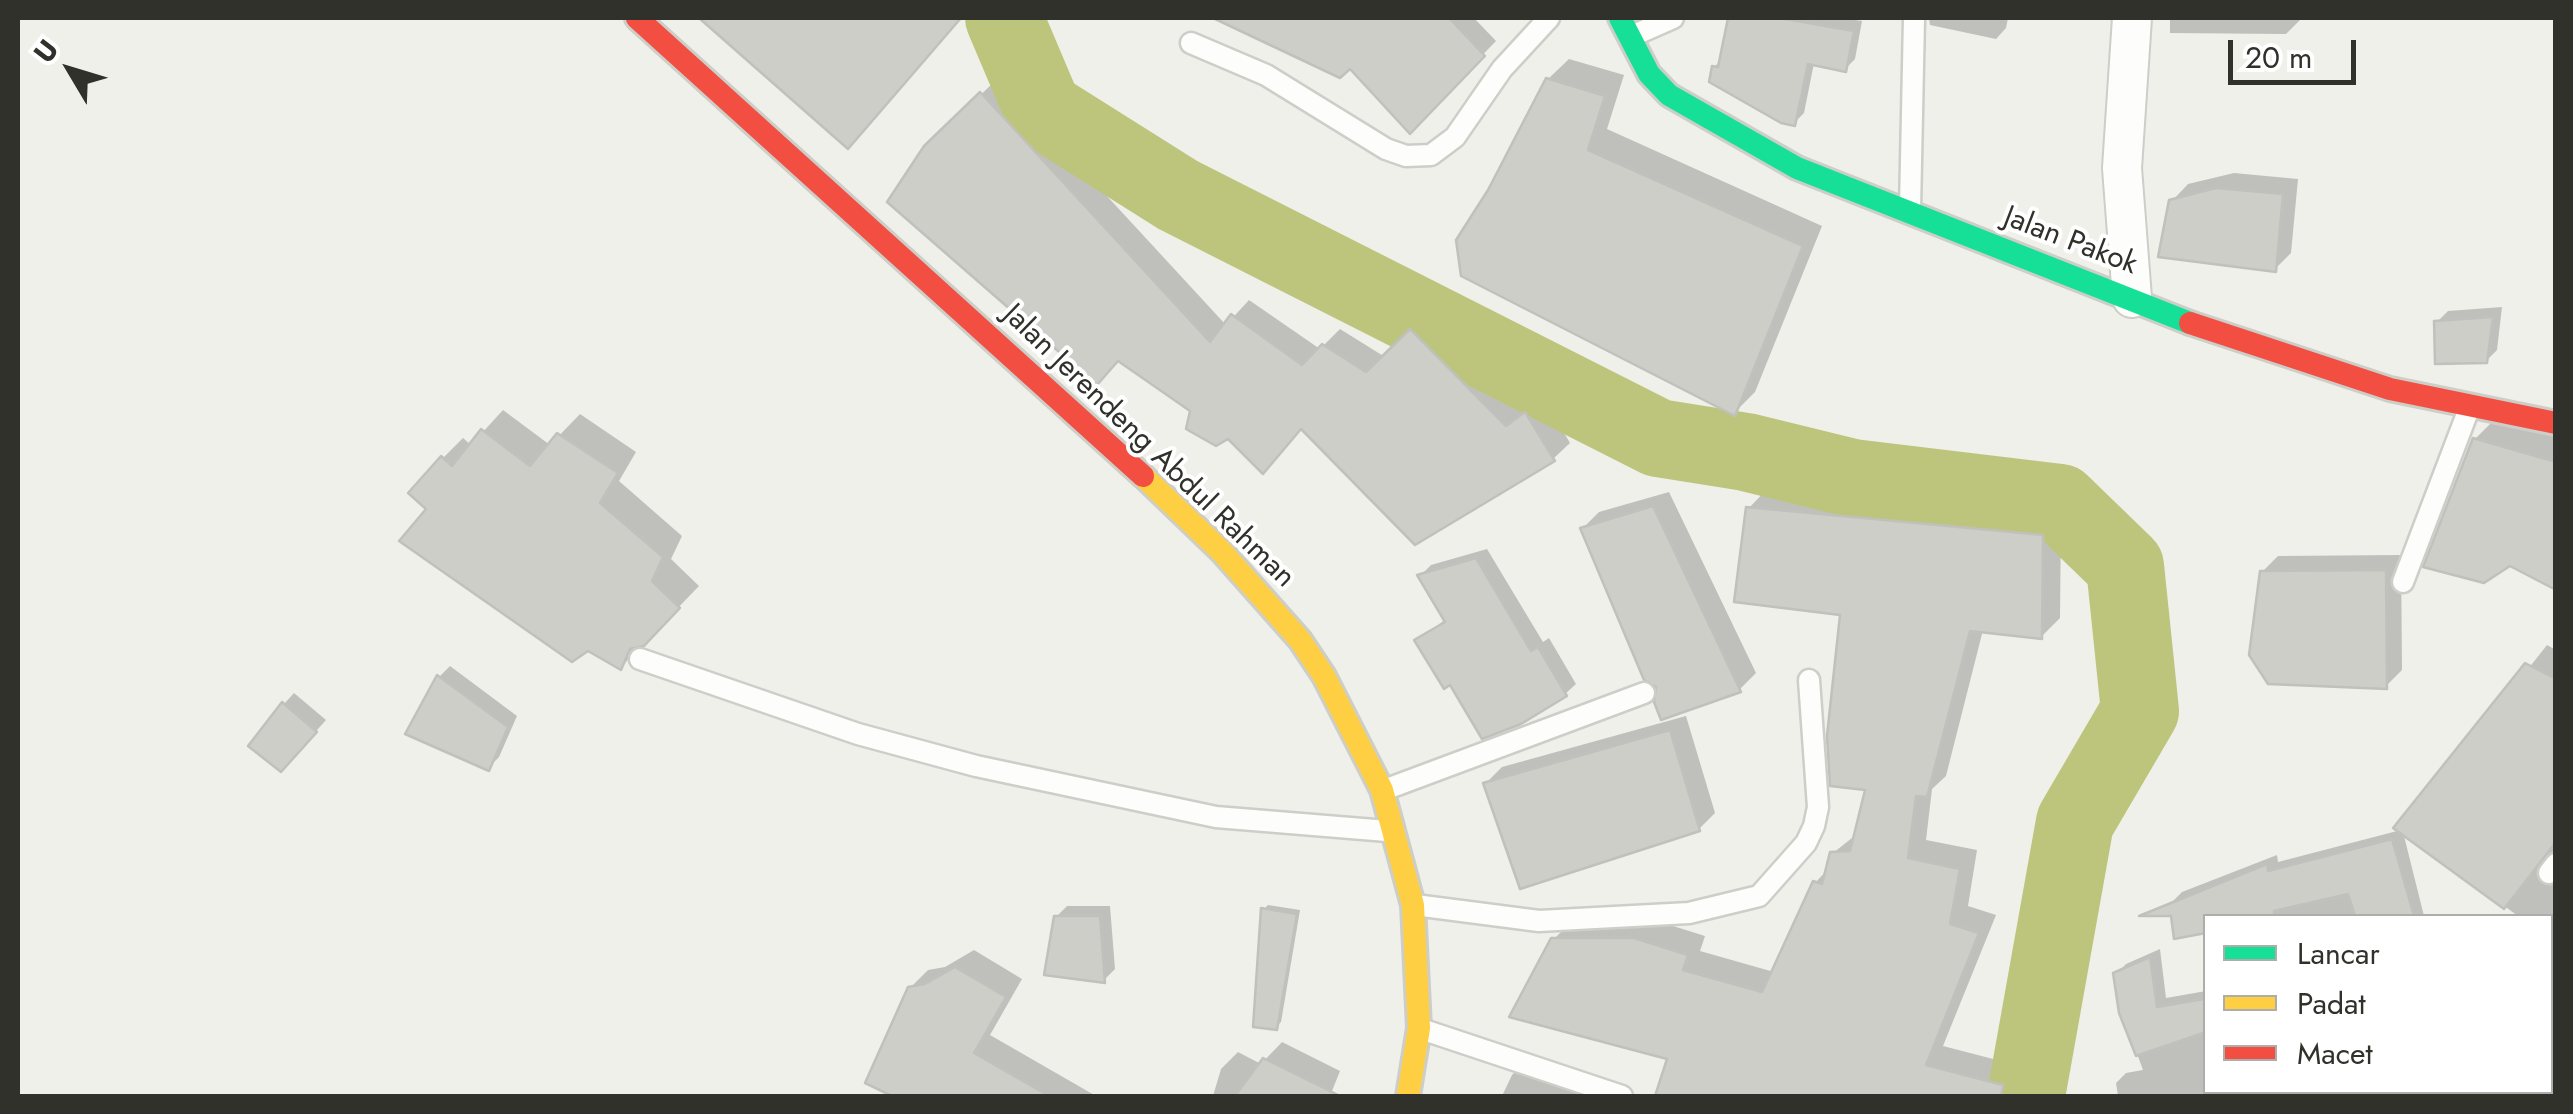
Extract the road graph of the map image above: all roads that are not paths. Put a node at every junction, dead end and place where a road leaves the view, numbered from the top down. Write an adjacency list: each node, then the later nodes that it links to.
1 (636, 18): 16 (main road, Jalan Jerendeng Abdul Rahman)
2 (1550, 18): 7 (lane)
3 (1673, 18): 6 (lane)
4 (1914, 18): 8 (lane)
5 (2132, 18): 9 (street)
6 (1625, 27): 8 (main road, Jalan Pakok)
7 (1191, 43)
8 (1910, 211): 9 (main road, Jalan Pakok)
9 (2132, 298): 10 (main road, Jalan Pakok)
10 (2471, 403): 11 (main road, Jalan Pakok); 12 (lane)
11 (2556, 423)
12 (2403, 582)
13 (640, 660): 17 (lane)
14 (1809, 680): 18 (lane)
15 (1644, 692): 16 (lane)
16 (1382, 790): 17 (main road, Jalan Jerendeng Abdul Rahman)
17 (1394, 832): 18 (main road, Jalan Jerendeng Abdul Rahman)
18 (1413, 905): 19 (main road, Jalan Jerendeng Abdul Rahman)
19 (1419, 1028): 20 (main road, Jalan Jerendeng Abdul Rahman); 21 (lane)
20 (1408, 1096)
21 (1622, 1096)

